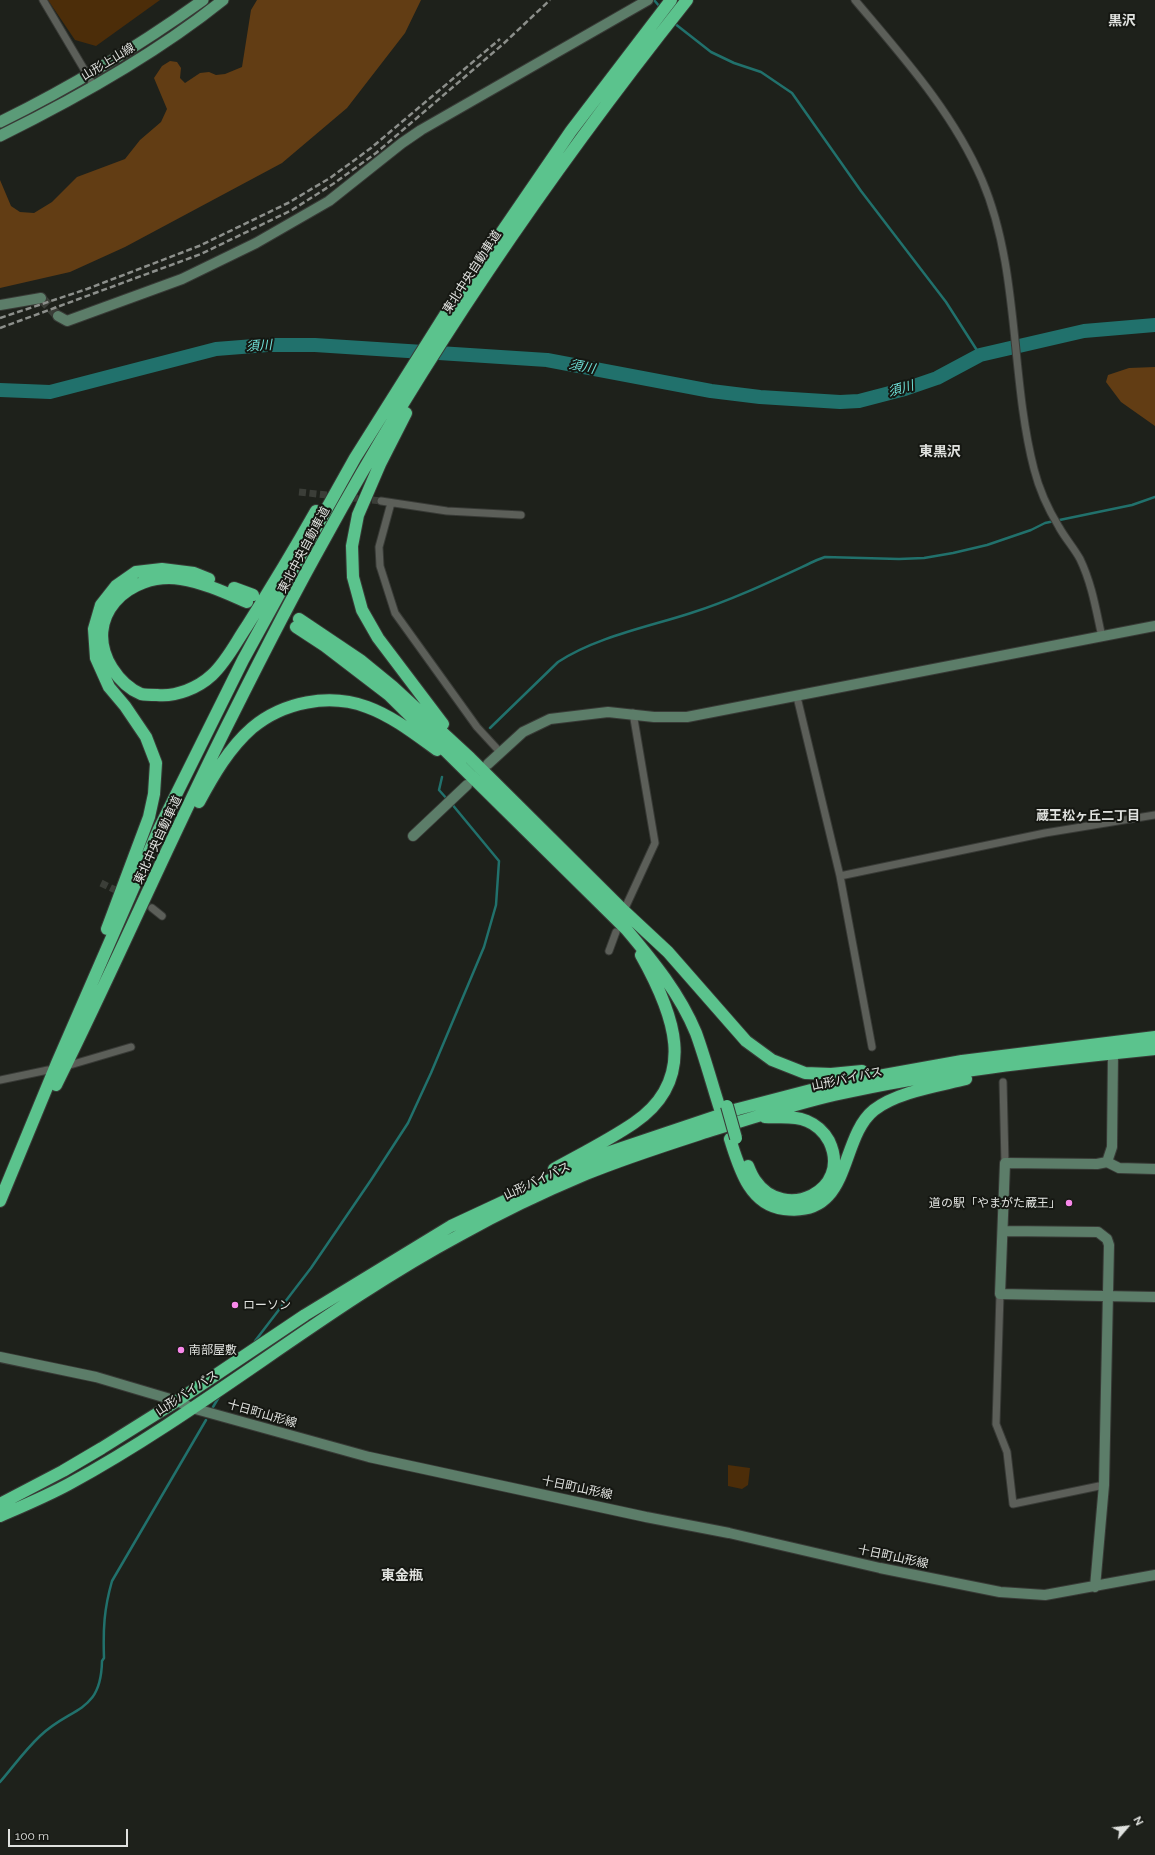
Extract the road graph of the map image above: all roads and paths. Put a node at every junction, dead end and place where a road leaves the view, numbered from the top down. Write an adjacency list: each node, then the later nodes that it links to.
1 (43, 0): 8 (street)
2 (204, 0): 8 (main road, 山形上山線)
3 (223, 0): 9 (main road, 山形上山線)
4 (671, 0): 12 (highway, 東北中央自動車道)
5 (687, 0): 12 (highway, 東北中央自動車道)
6 (855, 0): 22 (street)
7 (646, 1): 15 (street)
8 (88, 75): 9 (street); 10 (main road, 山形上山線)
9 (94, 86): 11 (main road, 山形上山線)
10 (0, 122)
11 (0, 136)
12 (476, 280): 16 (highway, 東北中央自動車道); 17 (highway, 東北中央自動車道)
13 (41, 298): 14 (street)
14 (0, 305)
15 (58, 316)
16 (351, 457): 47 (highway, 東北中央自動車道); 47 (highway)
17 (375, 462): 26 (highway); 38 (highway, 東北中央自動車道)
18 (381, 502): 19 (street)
19 (391, 503): 20 (street); 25 (street)
20 (521, 515)
21 (1155, 626): 22 (street)
22 (1102, 636): 23 (street)
23 (797, 697): 24 (street); 32 (street)
24 (633, 714): 25 (street); 34 (street)
25 (500, 752): 27 (street)
26 (470, 758): 28 (highway); 34 (highway)
27 (488, 764)
28 (461, 767): 36 (highway); 38 (highway)
29 (467, 785): 31 (street)
30 (1155, 816): 32 (street)
31 (413, 836)
32 (840, 876): 40 (street)
33 (152, 908): 35 (street)
34 (625, 909): 44 (highway); 50 (highway)
35 (162, 916)
36 (621, 931): 37 (street); 50 (highway); 58 (highway)
37 (609, 951)
38 (87, 1022): 53 (highway, 東北中央自動車道)
39 (1155, 1037): 44 (highway, 山形バイパス)
40 (872, 1047)
41 (131, 1048): 46 (street)
42 (1155, 1049): 43 (highway, 山形バイパス)
43 (1113, 1053): 45 (highway, 山形バイパス); 54 (street)
44 (992, 1057): 58 (highway, 山形バイパス)
45 (1047, 1061): 51 (highway, 山形バイパス); 52 (highway)
46 (70, 1065)
47 (52, 1066): 48 (street); 53 (highway, 東北中央自動車道)
48 (0, 1080)
49 (1003, 1082): 55 (street)
50 (723, 1107): 52 (highway)
51 (756, 1116): 52 (highway); 65 (highway, 山形バイパス)
52 (733, 1138)
53 (20, 1156): 57 (highway, 東北中央自動車道)
54 (1107, 1162): 55 (street); 56 (street)
55 (1005, 1163): 59 (street)
56 (1155, 1169)
57 (0, 1201)
58 (475, 1214): 64 (highway, 山形バイパス)
59 (1004, 1231): 60 (street); 61 (street)
60 (1000, 1294): 61 (street); 66 (street)
61 (1109, 1296): 62 (street); 66 (street)
62 (1155, 1297)
63 (0, 1358): 64 (street, 十日町山形線)
64 (177, 1400): 65 (street, 十日町山形線); 67 (highway, 山形バイパス)
65 (192, 1408): 68 (highway, 山形バイパス); 70 (street, 十日町山形線)
66 (1104, 1485): 70 (street)
67 (0, 1504)
68 (0, 1516)
69 (1155, 1575): 70 (street, 十日町山形線)
70 (1095, 1588)

